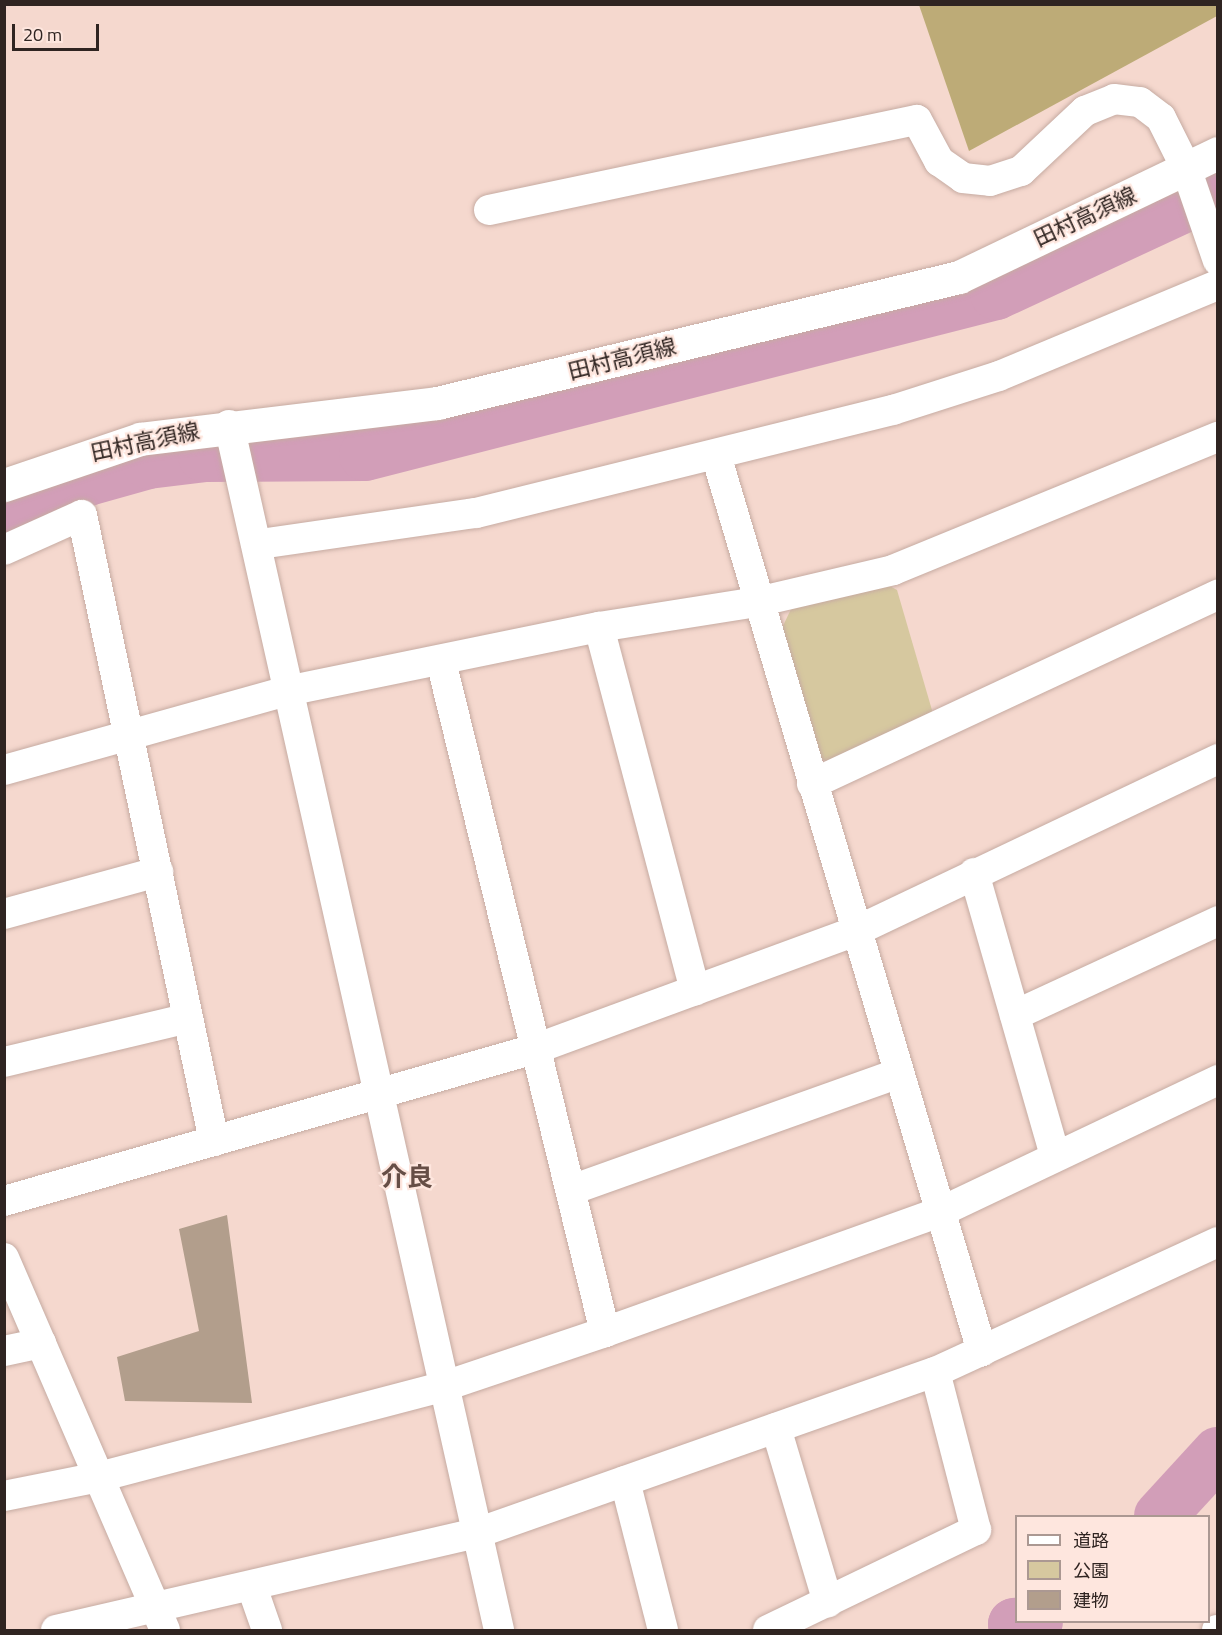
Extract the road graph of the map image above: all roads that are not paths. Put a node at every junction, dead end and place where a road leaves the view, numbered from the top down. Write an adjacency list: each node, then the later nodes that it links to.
1 (1218, 153): 2 (main road, 田村高須線)
2 (1193, 188): 3 (street); 4 (street); 7 (main road, 田村高須線)
3 (489, 210)
4 (1218, 261)
5 (1218, 285): 8 (street)
6 (1218, 437): 13 (street)
7 (235, 444): 9 (main road, 田村高須線); 10 (street)
8 (716, 455): 10 (street); 13 (street)
9 (4, 485)
10 (260, 544): 16 (street)
11 (4, 550): 17 (street)
12 (1218, 595): 20 (street)
13 (757, 602): 14 (street); 20 (street)
14 (599, 627): 15 (street); 26 (street)
15 (441, 661): 16 (street); 29 (street)
16 (287, 691): 17 (street); 33 (street)
17 (130, 735): 19 (street); 21 (street)
18 (1218, 759): 22 (street)
19 (4, 770)
20 (812, 784): 25 (street)
21 (158, 872): 23 (street); 28 (street)
22 (974, 873): 25 (street); 27 (street)
23 (4, 914)
24 (1218, 921): 27 (street)
25 (856, 931): 26 (street); 31 (street)
26 (695, 991): 29 (street)
27 (1015, 1015): 35 (street)
28 (188, 1018): 30 (street); 34 (street)
29 (538, 1048): 33 (street); 36 (street)
30 (4, 1062)
31 (899, 1073): 36 (street); 38 (street)
32 (1218, 1080): 35 (street)
33 (380, 1094): 34 (street); 46 (street)
34 (214, 1141): 37 (street)
35 (1055, 1156): 38 (street)
36 (571, 1190): 41 (street)
37 (4, 1201)
38 (940, 1212): 41 (street); 43 (street)
39 (1218, 1242): 43 (street)
40 (4, 1258): 42 (street)
41 (605, 1332): 46 (street)
42 (42, 1343): 44 (street); 48 (street)
43 (982, 1351): 45 (street)
44 (4, 1352)
45 (935, 1372): 47 (street); 53 (street)
46 (445, 1386): 48 (street); 51 (street)
47 (776, 1428): 49 (street); 53 (street)
48 (99, 1477): 50 (street); 54 (street)
49 (625, 1481): 51 (street); 58 (street)
50 (4, 1496)
51 (480, 1532): 52 (street); 57 (street)
52 (252, 1587): 54 (street); 56 (street)
53 (828, 1602): 59 (street)
54 (162, 1620): 55 (street)
55 (56, 1630)
56 (267, 1630)
57 (499, 1630)
58 (663, 1630)
59 (768, 1630)

